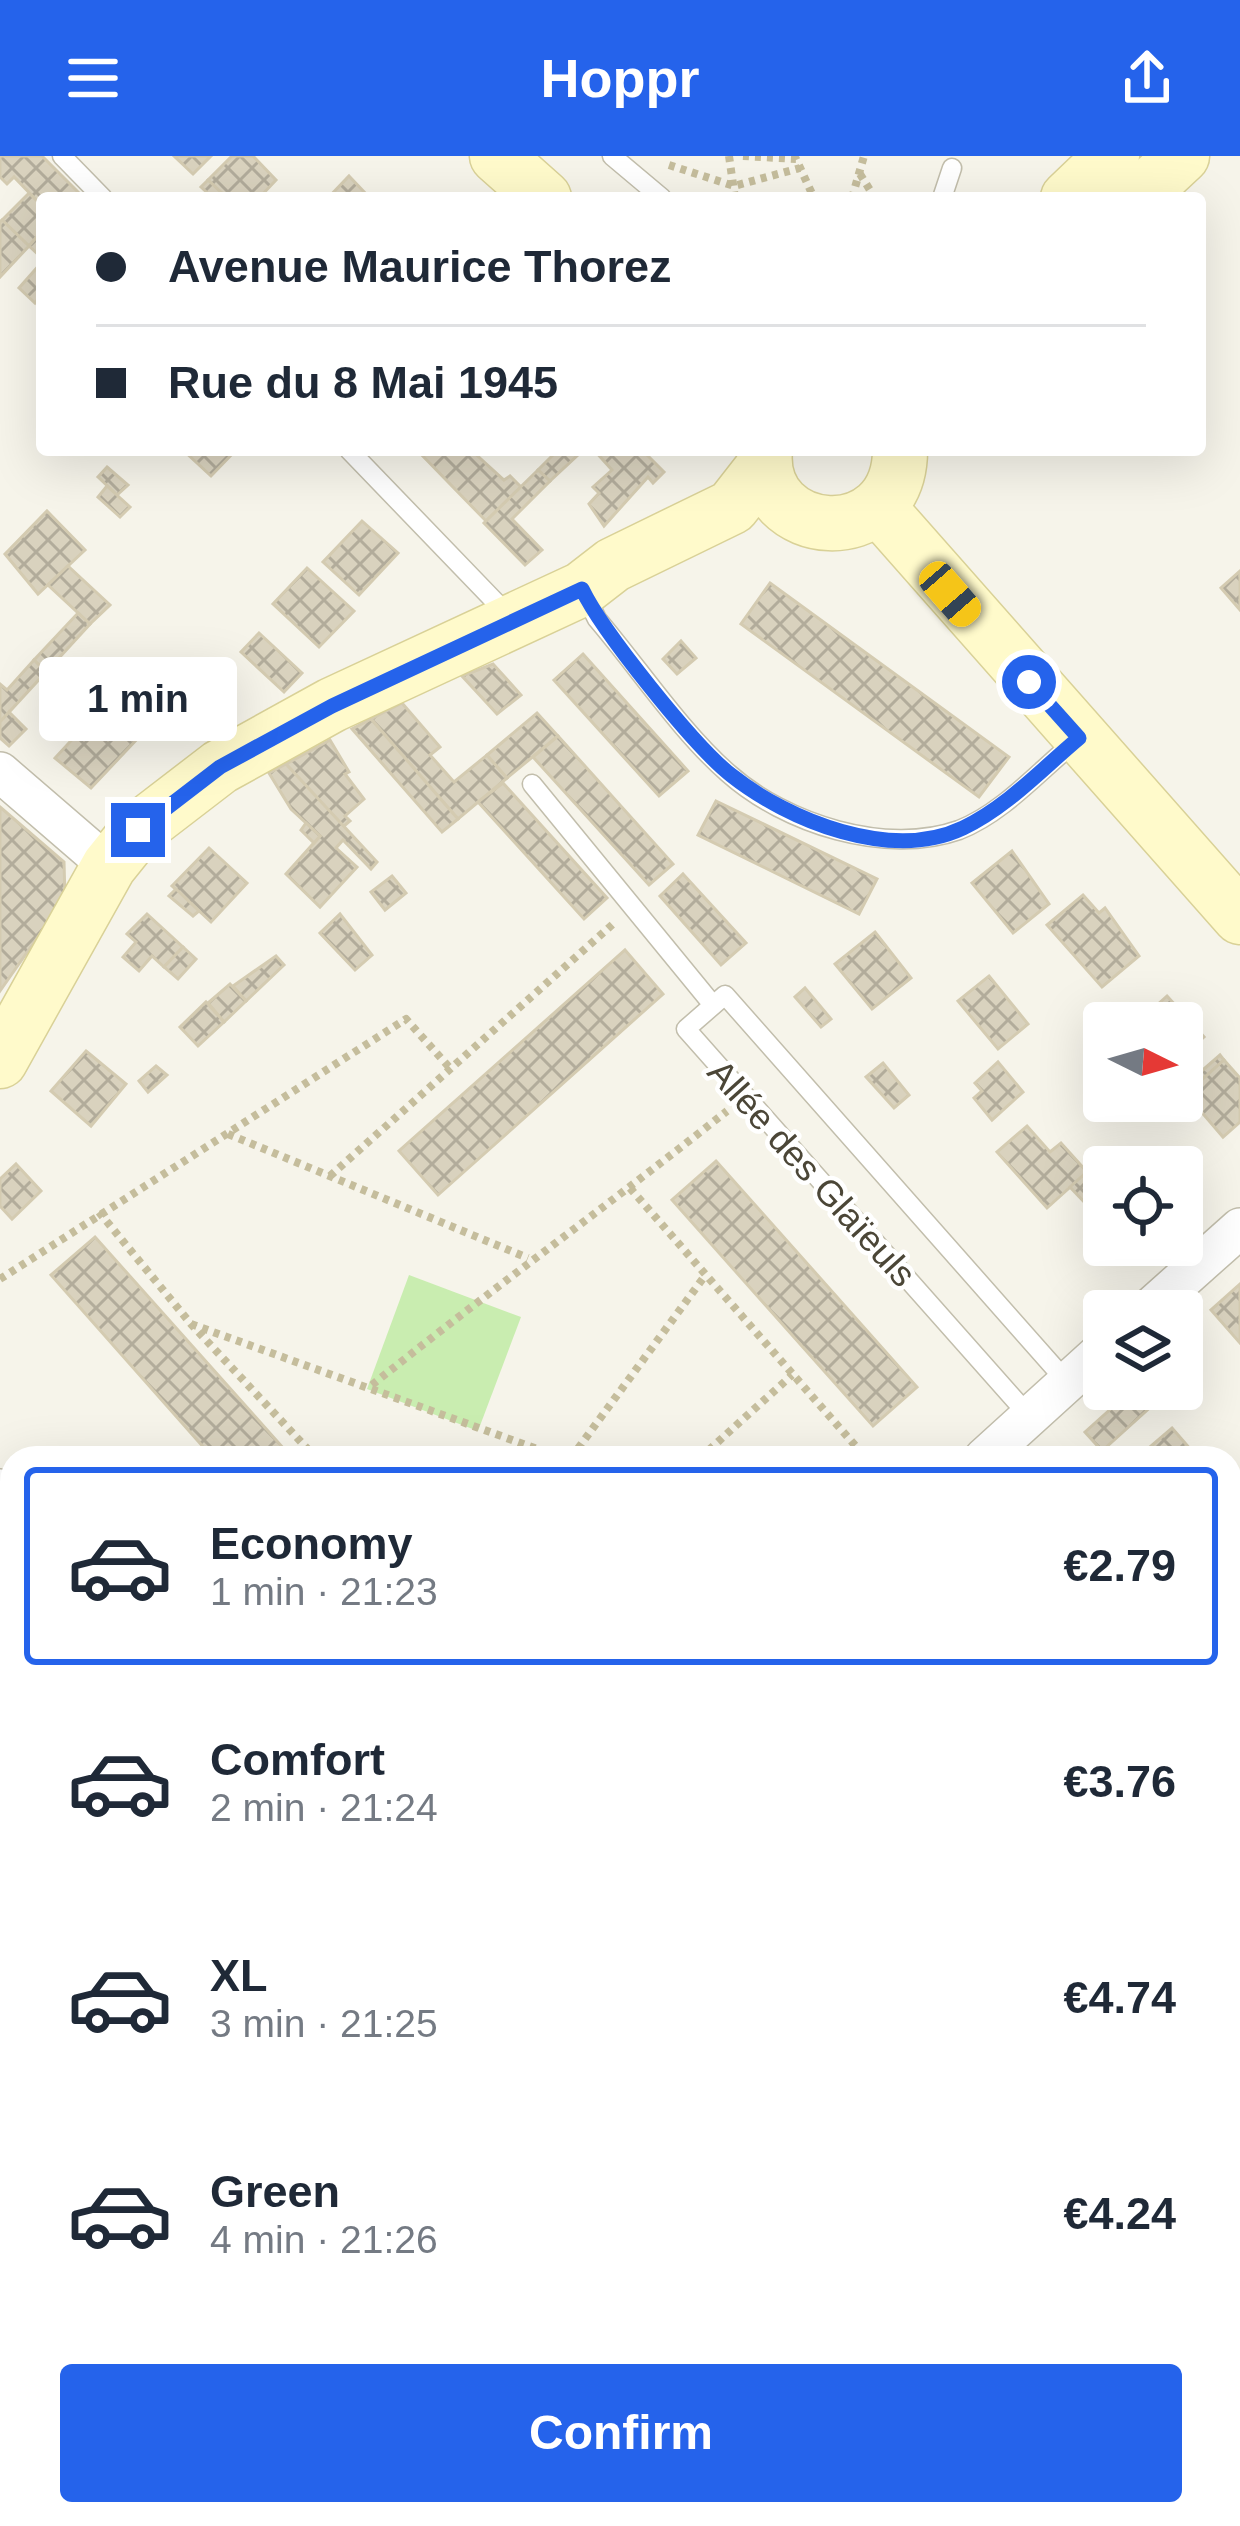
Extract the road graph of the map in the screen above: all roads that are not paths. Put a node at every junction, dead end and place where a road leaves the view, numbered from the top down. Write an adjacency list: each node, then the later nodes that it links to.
1 (62, 156): 7 (lane)
2 (497, 156): 8 (street)
3 (1112, 156): 11 (street)
4 (1182, 156): 12 (street)
5 (614, 158): 9 (lane)
6 (952, 168): 10 (lane)
7 (97, 192)
8 (537, 192)
9 (655, 192)
10 (944, 192)
11 (1074, 192)
12 (1143, 192)
13 (355, 456): 19 (lane)
14 (899, 456): 16 (street)
15 (765, 458): 17 (street); 18 (street)
16 (878, 508): 17 (street); 20 (street)
17 (795, 514): 18 (street)
18 (582, 589): 19 (street); 20 (lane)
19 (511, 619): 23 (street)
20 (1079, 738): 24 (street)
21 (0, 772): 23 (street)
22 (532, 784): 25 (lane)
23 (109, 866): 26 (street)
24 (1240, 917)
25 (713, 1005): 30 (lane, Allée des Glaïeuls); 31 (lane, Allée des Glaïeuls)
26 (0, 1061)
27 (1240, 1228): 28 (street)
28 (1171, 1290)
29 (1083, 1368): 30 (street)
30 (1067, 1382): 31 (street)
31 (1030, 1418): 32 (street)
32 (998, 1446)

